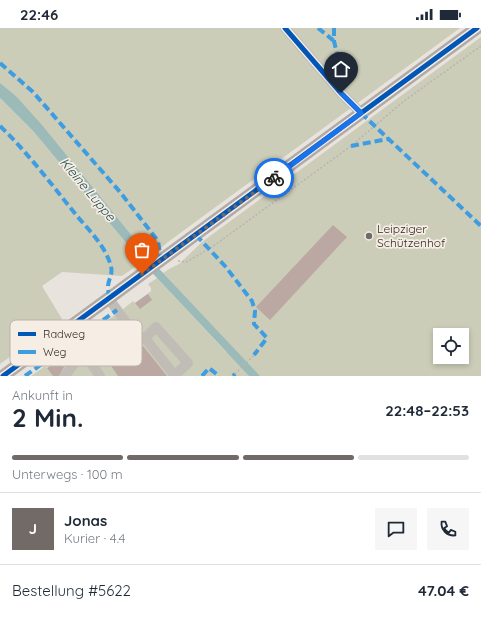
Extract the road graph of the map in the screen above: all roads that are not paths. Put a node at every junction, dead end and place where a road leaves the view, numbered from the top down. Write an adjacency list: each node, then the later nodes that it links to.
1 (284, 28): 3 (street)
2 (477, 28): 3 (main road)
3 (361, 113): 4 (main road)
4 (109, 299): 5 (main road); 6 (street)
5 (80, 320)
6 (124, 320)
7 (142, 337): 8 (street)
8 (145, 338): 15 (street); 15 (street)
9 (17, 366): 12 (main road)
10 (72, 366): 13 (street)
11 (93, 366): 14 (street)
12 (3, 376)
13 (65, 376)
14 (100, 376)
15 (174, 376)

